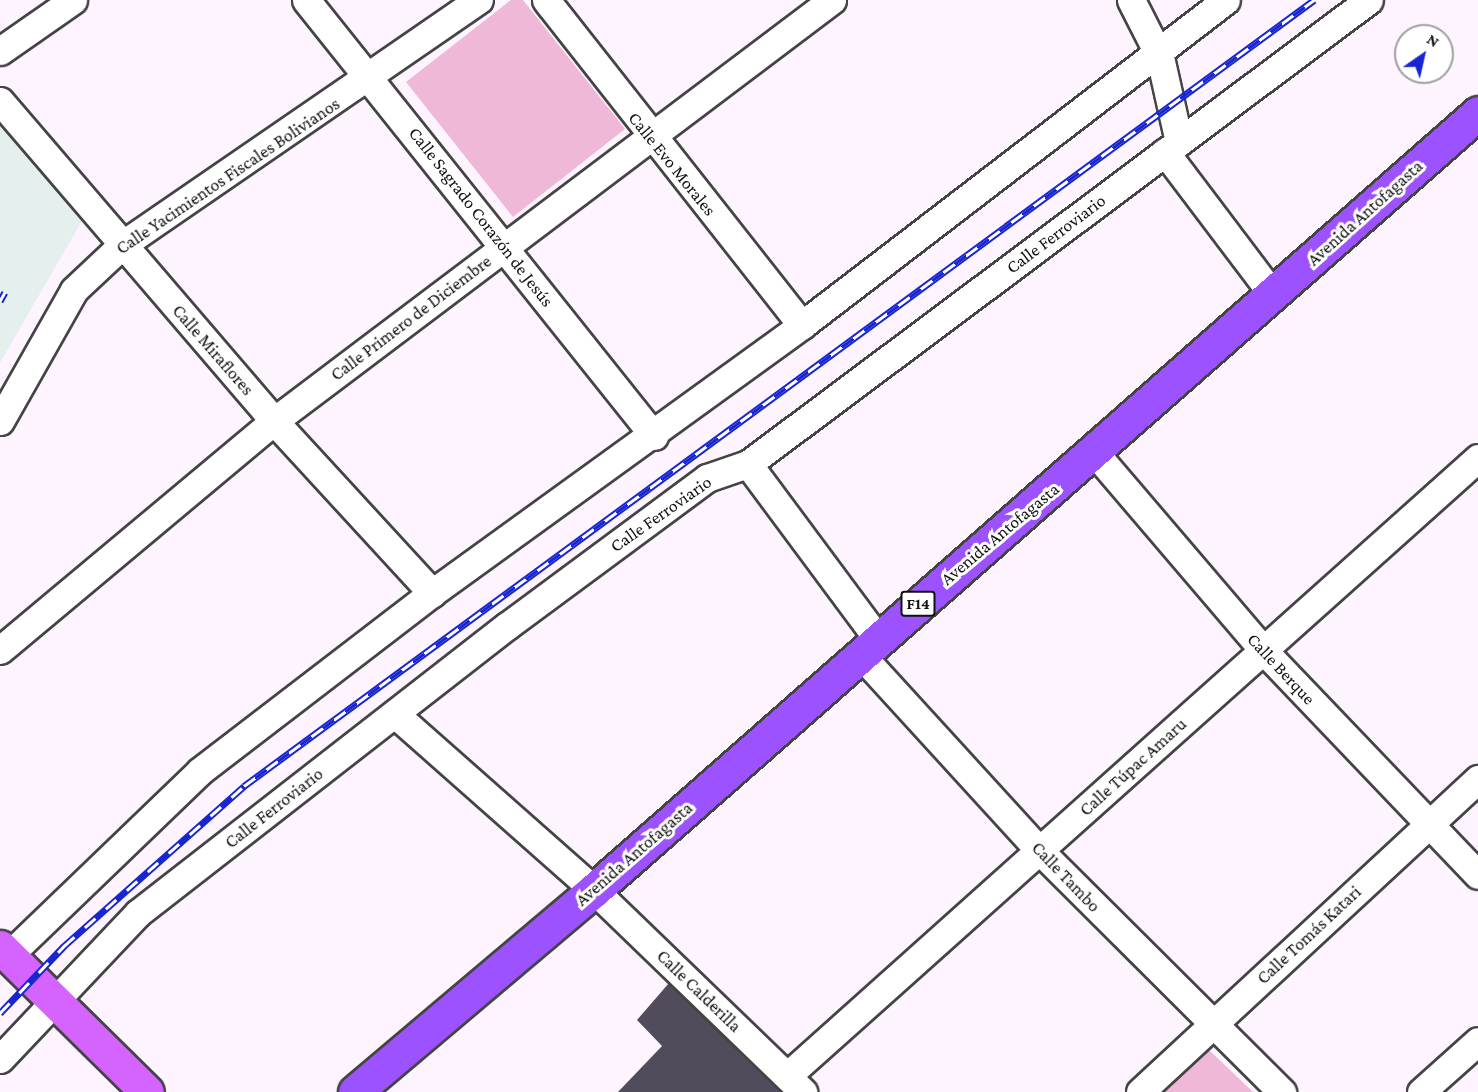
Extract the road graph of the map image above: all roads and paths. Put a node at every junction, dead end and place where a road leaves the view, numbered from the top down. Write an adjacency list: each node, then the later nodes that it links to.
1 (73, 0): 9 (street)
2 (306, 0): 11 (street, Calle Sagrado Corazón de Jesús)
3 (479, 0): 11 (street, Calle Yacimientos Fiscales Bolivianos)
4 (546, 0): 14 (street, Calle Evo Morales)
5 (832, 0): 14 (street, Calle Primero de Diciembre)
6 (1131, 0): 10 (street)
7 (1226, 0): 10 (street)
8 (1369, 0): 15 (street, Calle Ferroviario)
9 (0, 51)
10 (1158, 52): 15 (street); 19 (street)
11 (370, 78): 16 (street, Calle Yacimientos Fiscales Bolivianos); 17 (street, Calle Sagrado Corazón de Jesús)
12 (0, 101): 16 (street, Calle Miraflores)
13 (1478, 113): 18 (highway, Avenida Antofagasta / F14)
14 (648, 137): 17 (street, Calle Primero de Diciembre); 19 (street, Calle Evo Morales)
15 (1172, 147): 18 (street); 25 (street, Calle Ferroviario)
16 (122, 245): 20 (street, Calle Yacimientos Fiscales Bolivianos); 21 (street, Calle Miraflores)
17 (506, 246): 21 (street, Calle Primero de Diciembre); 22 (street, Calle Sagrado Corazón de Jesús)
18 (1274, 295): 23 (highway, Avenida Antofagasta / F14)
19 (802, 326): 22 (street)
20 (0, 421)
21 (274, 421): 26 (street, Calle Miraflores); 28 (street, Calle Primero de Diciembre)
22 (654, 436): 26 (street)
23 (1095, 453): 27 (highway, Avenida Antofagasta / F14); 29 (street, Calle Berque)
24 (1478, 458): 29 (street, Calle Túpac Amaru)
25 (748, 464): 27 (street, Calle Tambo); 30 (street, Calle Ferroviario)
26 (432, 593): 36 (street)
27 (869, 646): 33 (street, Calle Tambo); 35 (highway, Avenida Antofagasta / F14)
28 (0, 650)
29 (1263, 650): 32 (street, Calle Berque); 33 (street, Calle Túpac Amaru)
30 (395, 714): 35 (street, Calle Calderilla); 37 (street, Calle Ferroviario)
31 (1478, 779): 32 (street, Calle Tomás Katari)
32 (1428, 826): 34 (street, Calle Berque); 38 (street, Calle Tomás Katari)
33 (1040, 850): 38 (street, Calle Tambo); 41 (street, Calle Túpac Amaru)
34 (1478, 875)
35 (594, 891): 41 (street, Calle Calderilla); 43 (highway, Avenida Antofagasta / F14)
36 (4, 951): 37 (main road)
37 (57, 996): 40 (street, Calle Ferroviario); 42 (main road)
38 (1212, 1025): 44 (street, Calle Tomás Katari); 45 (street, Calle Tambo)
39 (1478, 1041): 46 (street)
40 (0, 1059)
41 (795, 1084)
42 (147, 1092)
43 (355, 1092)
44 (1140, 1092)
45 (1282, 1092)
46 (1421, 1092)

